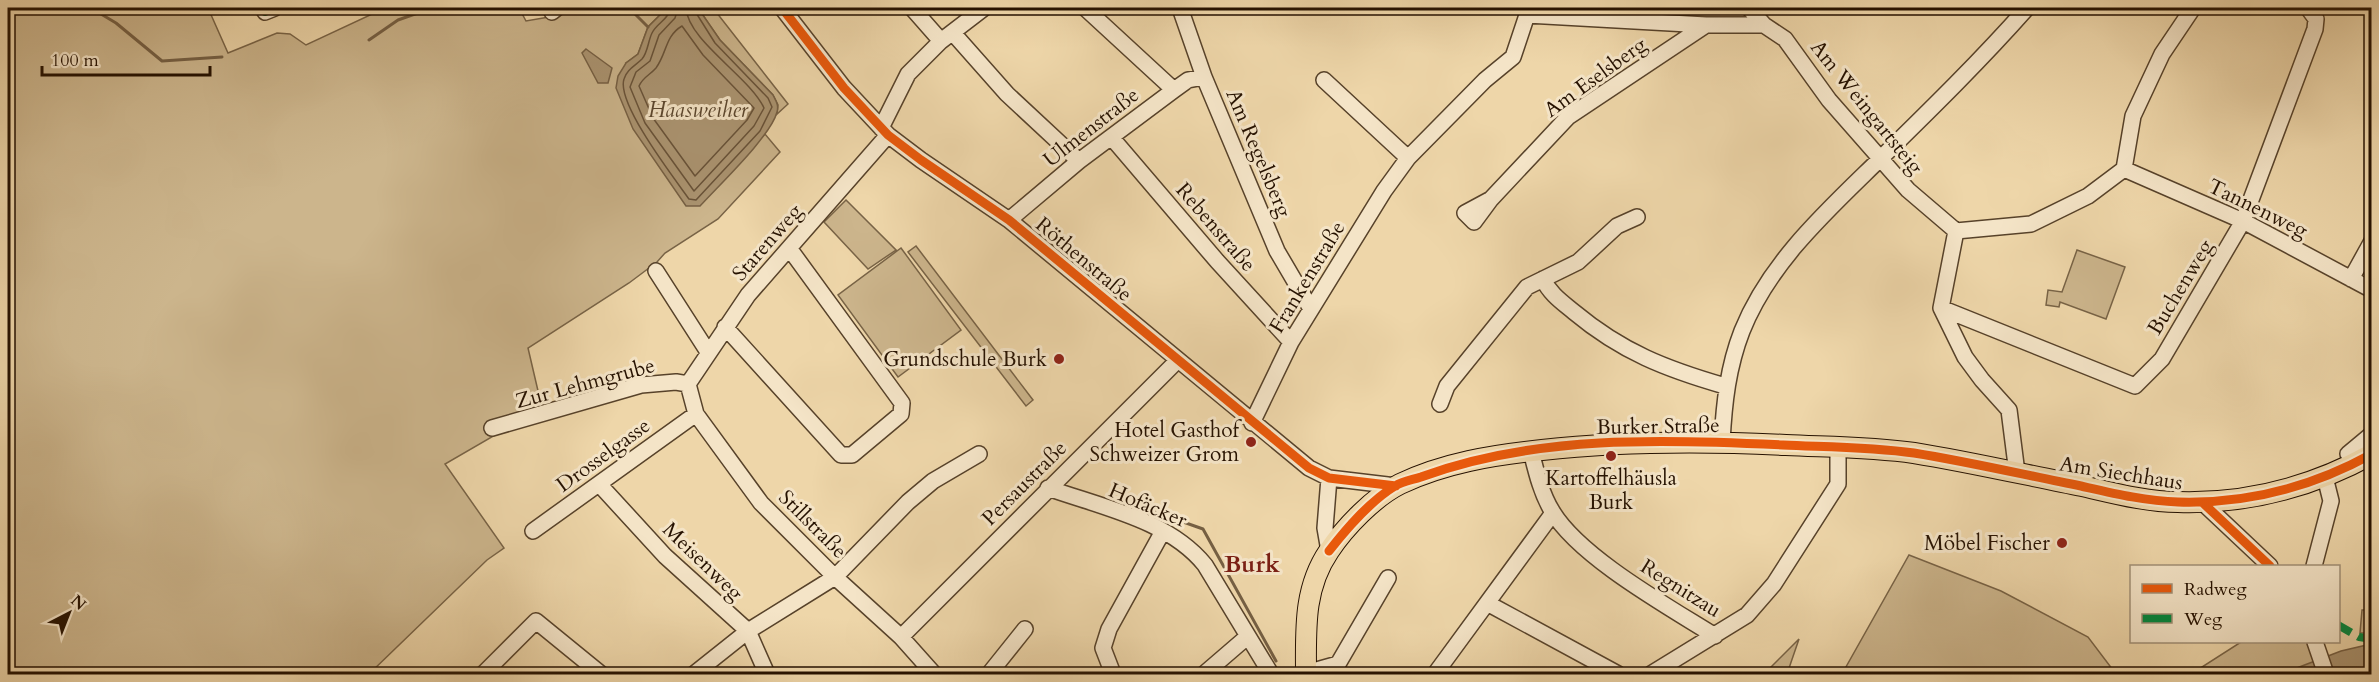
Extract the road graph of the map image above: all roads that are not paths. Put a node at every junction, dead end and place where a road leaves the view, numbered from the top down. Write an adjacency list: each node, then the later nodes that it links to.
1 (263, 8): 2 (street)
2 (275, 8)
3 (782, 8): 18 (street, Röthenstraße)
4 (912, 8): 14 (street)
5 (984, 8): 14 (street, Starenweg)
6 (1085, 8): 17 (street)
7 (1180, 8): 15 (street, Am Regelsberg)
8 (1749, 8): 13 (street, Am Weingartsteig)
9 (2027, 8): 21 (street)
10 (2193, 8): 23 (street)
11 (2308, 8): 27 (street, Buchenweg)
12 (1706, 25): 13 (street, Frankenstraße); 20 (street, Frankenstraße); 24 (street, Am Eselsberg)
13 (1764, 25): 21 (street, Am Weingartsteig)
14 (947, 37): 18 (street, Starenweg); 22 (street)
15 (1204, 77): 17 (street, Ulmenstraße); 36 (street, Am Regelsberg)
16 (1324, 80): 20 (street)
17 (1174, 90): 19 (street, Ulmenstraße)
18 (885, 131): 26 (street, Röthenstraße); 30 (street, Starenweg)
19 (1112, 138): 22 (street, Ulmenstraße); 38 (street, Rebenstraße)
20 (1408, 158): 36 (street, Frankenstraße)
21 (1880, 159): 28 (street, Am Weingartsteig); 42 (street)
22 (1079, 161): 26 (street, Ulmenstraße)
23 (2124, 169): 27 (street, Tannenweg); 28 (street)
24 (1491, 199)
25 (1637, 217): 32 (street)
26 (1009, 220): 40 (street, Röthenstraße)
27 (2243, 221): 33 (street, Tannenweg); 35 (street, Buchenweg)
28 (1956, 231): 35 (street)
29 (2372, 241): 33 (street)
30 (789, 248): 37 (street, Starenweg); 37 (street)
31 (656, 271): 39 (street)
32 (1543, 279): 42 (street); 43 (street)
33 (2351, 279): 34 (street, Tannenweg)
34 (2372, 290)
35 (1941, 308): 53 (street)
36 (1311, 309): 38 (street, Frankenstraße)
37 (725, 327): 39 (street, Starenweg)
38 (1292, 342): 45 (street, Frankenstraße)
39 (708, 352): 41 (street, Starenweg)
40 (1178, 361): 45 (street, Röthenstraße); 58 (street, Persaustraße)
41 (688, 384): 44 (street, Stillstraße); 46 (street, Zur Lehmgrube)
42 (1725, 386): 48 (street)
43 (1440, 404)
44 (696, 414): 56 (street, Drosselgasse); 66 (street, Stillstraße)
45 (1252, 423): 55 (street, Röthenstraße)
46 (492, 428)
47 (2372, 434): 52 (street)
48 (1722, 442): 49 (main road, Burker Straße); 50 (main road, Burker Straße)
49 (1838, 447): 53 (main road, Burker Straße); 71 (street, Regnitzau)
50 (1531, 451): 57 (main road, Burker Straße); 60 (street, Regnitzau)
51 (979, 454): 66 (street)
52 (2364, 457): 54 (main road, Am Siechhaus)
53 (2017, 473): 59 (main road, Am Siechhaus)
54 (2325, 477): 59 (main road, Am Siechhaus); 65 (street)
55 (1329, 478): 57 (street, Röthenstraße); 63 (street)
56 (598, 484): 61 (street, Drosselgasse); 70 (street, Meisenweg)
57 (1396, 486): 63 (main road, Burker Straße)
58 (1048, 488): 62 (street, Hofäcker); 72 (street, Persaustraße)
59 (2202, 502): 64 (street)
60 (1553, 513): 68 (street); 71 (street, Regnitzau)
61 (533, 531)
62 (1163, 531): 73 (street, Hofäcker); 82 (street)
63 (1329, 551): 75 (main road, Burker Straße)
64 (2268, 565)
65 (2315, 565)
66 (835, 577): 70 (street); 72 (street, Stillstraße)
67 (1388, 578): 75 (street, Burker Straße)
68 (1487, 603): 85 (street); 86 (street)
69 (1025, 629): 81 (street)
70 (748, 631): 78 (street); 79 (street, Meisenweg)
71 (1715, 636): 87 (street)
72 (901, 637): 80 (street, Stillstraße)
73 (1247, 637): 83 (street); 84 (street, Hofäcker)
74 (2316, 643): 88 (street)
75 (1306, 674)
76 (483, 675): 77 (street)
77 (601, 675)
78 (693, 675)
79 (766, 675)
80 (934, 675)
81 (989, 675)
82 (1113, 675)
83 (1204, 675)
84 (1271, 675)
85 (1435, 675)
86 (1618, 675)
87 (1651, 675)
88 (2326, 675)

